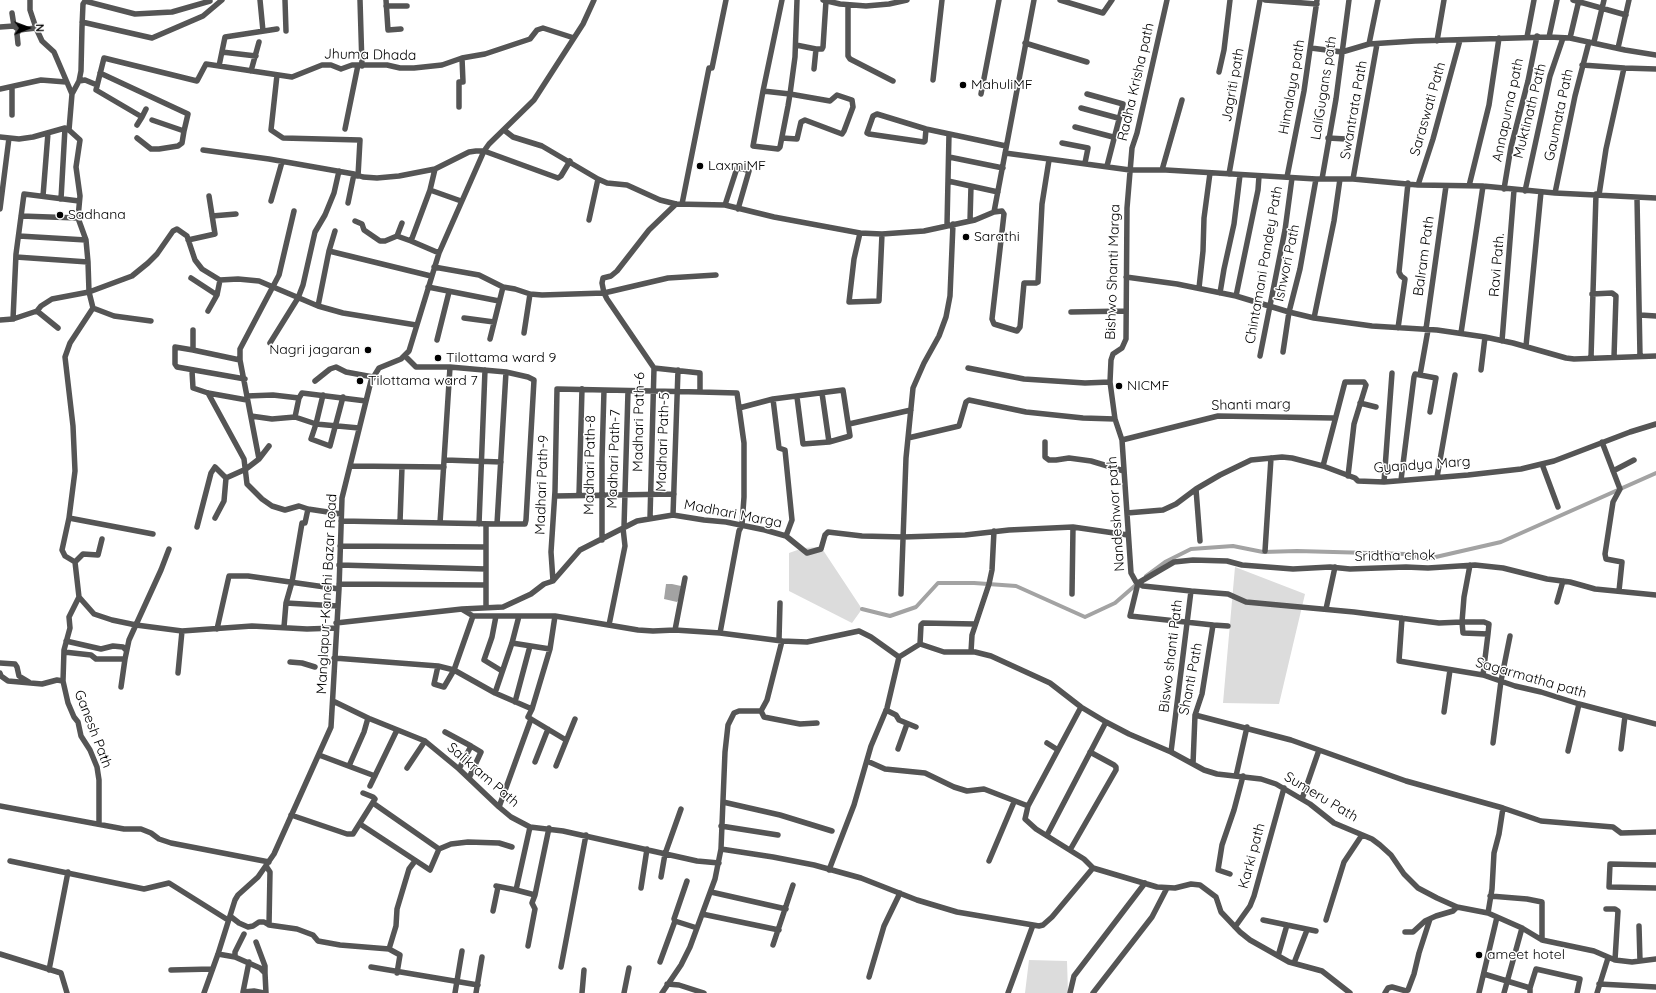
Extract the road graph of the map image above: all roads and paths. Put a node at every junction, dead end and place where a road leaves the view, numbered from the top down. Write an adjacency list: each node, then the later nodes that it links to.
1 (30, 0): 43 (street)
2 (222, 0): 40 (street)
3 (260, 0): 46 (street)
4 (285, 0): 47 (street)
5 (360, 0): 75 (street)
6 (594, 0): 51 (street)
7 (726, 0): 171 (street)
8 (782, 0): 90 (street)
9 (797, 0): 63 (street)
10 (824, 0): 30 (street); 66 (street)
11 (907, 0): 34 (street)
12 (942, 0): 83 (street)
13 (998, 0): 93 (street)
14 (1034, 0): 59 (street)
15 (1060, 0): 16 (street)
16 (1112, 0)
17 (1167, 0): 132 (street, Radha Krisha path)
18 (1230, 0): 80 (street)
19 (1260, 0): 136 (street, Jagriti path)
20 (1265, 0): 31 (street)
21 (1349, 0): 68 (street, LaliGugans path)
22 (1378, 0): 61 (street)
23 (1444, 0): 56 (street)
24 (1534, 0): 49 (street)
25 (1557, 0): 50 (street)
26 (1577, 0): 37 (street); 54 (street)
27 (1604, 0): 37 (street, Gaumata Path)
28 (1629, 0): 39 (street)
29 (210, 1): 40 (street)
30 (840, 2): 35 (street)
31 (1317, 2): 64 (street, Himalaya path)
32 (386, 3): 36 (street); 45 (street)
33 (857, 3): 34 (street); 35 (street)
34 (879, 3)
35 (848, 5): 85 (street)
36 (407, 6)
37 (1603, 8): 39 (street); 58 (street, Gaumata Path)
38 (12, 13): 42 (street)
39 (1626, 15): 65 (street)
40 (82, 22): 84 (street)
41 (0, 26): 42 (street)
42 (17, 28): 43 (street); 60 (street)
43 (36, 28): 86 (street)
44 (277, 29): 46 (street)
45 (401, 29)
46 (263, 31): 67 (street)
47 (286, 31)
48 (1537, 36): 49 (street); 50 (street); 153 (street, Annapurna path)
49 (1527, 37): 52 (street)
50 (1549, 37): 53 (street)
51 (574, 38): 71 (street, Jhuma Dhada); 108 (street)
52 (1499, 38): 55 (street); 151 (street)
53 (1563, 38): 54 (street); 156 (street, Muktinath Path)
54 (1570, 38): 58 (street)
55 (1460, 40): 56 (street); 148 (street, Saraswati Path)
56 (1437, 41): 62 (street)
57 (259, 42): 70 (street)
58 (1592, 42): 65 (street); 73 (street, Gaumata Path)
59 (1025, 43): 72 (street); 120 (street)
60 (18, 44)
61 (1369, 44): 62 (street); 68 (street)
62 (1377, 44): 143 (street, Swantrata Path)
63 (796, 45): 66 (street); 92 (street)
64 (1311, 48): 68 (street); 140 (street, Himalaya path)
65 (1618, 48): 69 (street)
66 (816, 49): 77 (street)
67 (222, 52): 70 (street); 74 (street)
68 (1342, 52): 117 (street, LaliGugans path)
69 (1656, 55)
70 (256, 56): 79 (street)
71 (462, 58): 75 (street, Jhuma Dhada); 96 (street)
72 (1087, 62)
73 (1582, 64): 76 (street); 159 (street, Gaumata Path)
74 (219, 66): 79 (street, Jhuma Dhada); 81 (street)
75 (360, 66): 82 (street, Jhuma Dhada); 106 (street)
76 (1624, 68): 78 (street); 160 (street)
77 (814, 69)
78 (1656, 69)
79 (251, 71): 82 (street, Jhuma Dhada)
80 (1219, 72)
81 (100, 73): 87 (street); 109 (street)
82 (277, 75): 137 (street)
83 (933, 80)
84 (78, 81): 87 (street); 91 (street)
85 (893, 81)
86 (66, 82): 88 (street); 91 (street)
87 (97, 85): 100 (street)
88 (12, 87): 89 (street); 99 (street)
89 (0, 89)
90 (763, 91): 92 (street); 115 (street)
91 (72, 94): 105 (street)
92 (790, 94): 115 (street); 115 (street)
93 (981, 94)
94 (1087, 94): 101 (street)
95 (1182, 100): 133 (street)
96 (460, 106)
97 (1081, 108): 101 (street)
98 (146, 109): 100 (street)
99 (12, 115)
100 (142, 117): 103 (street)
101 (1118, 118): 116 (street)
102 (152, 120): 109 (street)
103 (137, 126)
104 (1075, 127): 116 (street)
105 (67, 129): 110 (street); 166 (street); 167 (street)
106 (345, 129)
107 (926, 129): 107 (street); 111 (street)
108 (504, 130): 122 (street); 126 (street)
109 (184, 131): 114 (street)
110 (48, 133): 113 (street); 162 (street)
111 (950, 134): 120 (street); 124 (street)
112 (0, 137): 113 (street)
113 (9, 138): 146 (street)
114 (137, 138)
115 (782, 138)
116 (1113, 138): 129 (street)
117 (1328, 138): 118 (street); 142 (street, LaliGugans path)
118 (1346, 139)
119 (1062, 143): 128 (street)
120 (1006, 146): 123 (street)
121 (203, 150): 127 (street)
122 (484, 151): 126 (street); 131 (street); 169 (street)
123 (1005, 153): 125 (street); 130 (street)
124 (949, 157): 130 (street); 145 (street)
125 (1049, 160): 128 (street); 176 (street)
126 (570, 161): 141 (street)
127 (282, 162): 134 (street); 168 (street)
128 (1085, 163): 129 (street)
129 (1107, 166): 132 (street)
130 (1003, 168): 157 (street)
131 (435, 169): 137 (street); 154 (street)
132 (1130, 170): 133 (street); 201 (street, Bishwo Shanti Marga)
133 (1162, 170): 135 (street)
134 (339, 171): 137 (street); 216 (street)
135 (1210, 172): 136 (street); 207 (street)
136 (1229, 174): 138 (street)
137 (356, 175): 170 (street)
138 (1240, 175): 139 (street); 211 (street)
139 (1259, 176): 140 (street); 215 (street)
140 (1290, 178): 142 (street); 219 (street, Chintamani Pandey Path)
141 (598, 179): 171 (street); 181 (street)
142 (1319, 179): 144 (street); 225 (street, Ishwori Path)
143 (1353, 179): 144 (street); 147 (street)
144 (1340, 180): 229 (street)
145 (948, 181): 149 (street); 185 (street)
146 (2, 182): 161 (street)
147 (1408, 183): 148 (street); 236 (street)
148 (1418, 184): 150 (street)
149 (971, 186): 157 (street); 183 (street)
150 (1446, 186): 151 (street); 238 (street, Balram Path)
151 (1469, 186): 152 (street)
152 (1483, 186): 153 (street); 240 (street)
153 (1504, 189): 155 (street)
154 (430, 190): 169 (street); 193 (street)
155 (1514, 190): 156 (street); 244 (street, Ravi Path.)
156 (1525, 191): 158 (street)
157 (998, 192): 176 (street)
158 (1541, 192): 159 (street); 246 (street)
159 (1555, 193): 160 (street)
160 (1597, 194): 164 (street); 213 (street)
161 (1, 196): 173 (street)
162 (43, 196): 166 (street); 178 (street)
163 (209, 196): 179 (street)
164 (1638, 198): 165 (street); 226 (street)
165 (1656, 198)
166 (60, 199): 167 (street)
167 (80, 201): 180 (street)
168 (271, 201)
169 (462, 201): 195 (street)
170 (348, 203)
171 (679, 204): 172 (street); 210 (street)
172 (726, 207): 174 (street); 174 (street)
173 (0, 208)
174 (738, 209): 187 (street)
175 (294, 211): 204 (street)
176 (994, 212): 183 (street)
177 (236, 214): 179 (street)
178 (21, 216): 180 (street); 189 (street)
179 (212, 216): 192 (street)
180 (78, 218): 191 (street)
181 (589, 220)
182 (355, 221): 190 (street)
183 (970, 221): 185 (street)
184 (402, 223): 190 (street)
185 (950, 225): 188 (street); 289 (street)
186 (335, 231): 194 (street)
187 (860, 233): 188 (street); 188 (street)
188 (882, 234)
189 (19, 236): 191 (street); 196 (street)
190 (397, 236): 193 (street)
191 (86, 240): 197 (street)
192 (188, 240): 203 (street); 208 (street)
193 (411, 241): 195 (street)
194 (329, 251): 200 (street); 218 (street)
195 (439, 254): 198 (street)
196 (16, 257): 197 (street); 230 (street)
197 (88, 262): 208 (street)
198 (434, 267): 200 (street); 206 (street)
199 (716, 275): 210 (street)
200 (431, 276): 205 (street)
201 (1126, 277): 207 (street); 223 (street, Bishwo Shanti Marga)
202 (191, 278): 214 (street)
203 (220, 280): 204 (street); 214 (street)
204 (272, 287): 216 (street); 255 (street)
205 (428, 287): 209 (street); 234 (street)
206 (503, 287): 212 (street); 217 (street)
207 (1198, 288): 211 (street)
208 (89, 292): 220 (street); 221 (street)
209 (449, 292): 217 (street); 243 (street)
210 (604, 293): 212 (street); 257 (street, Madhari Path-6)
211 (1220, 293): 215 (street)
212 (530, 294): 239 (street)
213 (1592, 294): 253 (street); 254 (street)
214 (217, 295): 222 (street)
215 (1236, 296): 219 (street)
216 (298, 298): 218 (street); 245 (street)
217 (499, 301): 233 (street)
218 (318, 306): 234 (street)
219 (1270, 306): 225 (street); 250 (street, Chintamani Pandey Path)
220 (93, 308): 232 (street); 337 (street)
221 (37, 311): 230 (street); 235 (street)
222 (208, 311)
223 (1126, 311): 224 (street); 270 (street, Bishwo Shanti Marga)
224 (1072, 312)
225 (1289, 312): 229 (street); 248 (street, Ishwori Path)
226 (1640, 315): 227 (street); 251 (street)
227 (1656, 316)
228 (464, 318): 233 (street)
229 (1314, 318): 236 (street)
230 (13, 319): 231 (street)
231 (0, 320)
232 (151, 321)
233 (494, 322): 242 (street)
234 (416, 325): 249 (street)
235 (58, 328)
236 (1398, 328): 238 (street)
237 (193, 330): 247 (street)
238 (1427, 330): 240 (street); 265 (street, Balram Path)
239 (524, 333)
240 (1461, 334): 241 (street)
241 (1485, 337): 244 (street); 262 (street)
242 (490, 339)
243 (437, 340)
244 (1502, 341): 246 (street)
245 (270, 343)
246 (1526, 346): 253 (street)
247 (193, 350): 255 (street); 259 (street)
248 (1283, 352)
249 (405, 356): 256 (street); 267 (street)
250 (1260, 356)
251 (1640, 356): 252 (street); 254 (street)
252 (1656, 356)
253 (1591, 358): 254 (street)
254 (1614, 358)
255 (240, 360): 268 (street)
256 (450, 367): 260 (street); 308 (street)
257 (654, 368): 261 (street); 274 (street, Madhari Path-6)
258 (968, 368): 270 (street)
259 (192, 370): 268 (street); 277 (street)
260 (485, 370): 263 (street); 310 (street)
261 (678, 370): 275 (street, Madhari Path-5); 276 (street)
262 (1480, 370)
263 (506, 372): 311 (street); 345 (street)
264 (1392, 373): 324 (street)
265 (1420, 375): 290 (street); 323 (street)
266 (1455, 375): 321 (street)
267 (372, 377): 269 (street); 285 (street, Manglapur-Kanchi Bazar Road)
268 (245, 380): 281 (street)
269 (315, 381)
270 (1110, 382): 294 (street, Bishwo Shanti Marga)
271 (582, 389): 272 (street); 327 (street); 330 (street, Madhari Path-9)
272 (604, 390): 273 (street); 331 (street, Madhari Path-8)
273 (628, 391): 274 (street); 328 (street, Madhari Path-7)
274 (654, 391): 275 (street); 329 (street, Madhari Path-6)
275 (677, 392): 276 (street); 326 (street, Madhari Path-5)
276 (700, 392): 288 (street)
277 (208, 393): 281 (street); 317 (street)
278 (822, 393): 280 (street); 296 (street); 302 (street)
279 (323, 395): 282 (street); 283 (street); 295 (street)
280 (797, 397): 284 (street); 302 (street)
281 (247, 398): 282 (street); 291 (street)
282 (299, 398): 292 (street)
283 (343, 398): 285 (street); 298 (street)
284 (773, 399): 288 (street); 353 (street)
285 (366, 401): 299 (street, Manglapur-Kanchi Bazar Road)
286 (1360, 404): 287 (street); 293 (street); 320 (street)
287 (1376, 407)
288 (740, 408): 346 (street)
289 (911, 410): 296 (street); 300 (street)
290 (1430, 412)
291 (251, 416): 292 (street); 306 (street)
292 (295, 417): 295 (street)
293 (1334, 418): 301 (street, Shanti marg); 314 (street)
294 (1115, 419): 300 (street); 301 (street, Bishwo Shanti Marga)
295 (316, 424): 298 (street); 298 (street)
296 (849, 424): 302 (street)
297 (1656, 424): 304 (street, Gyandya Marg)
298 (335, 426): 299 (street)
299 (359, 428): 313 (street, Manglapur-Kanchi Bazar Road)
300 (908, 438): 354 (street)
301 (1122, 440): 319 (street, Nandeshwor path)
302 (829, 442)
303 (1044, 442): 319 (street)
304 (1602, 442): 312 (street, Gyandya Marg); 318 (street)
305 (269, 446): 306 (street)
306 (260, 458): 317 (street)
307 (1272, 458): 314 (street, Gyandya Marg); 325 (street, Gyandya Marg); 361 (street)
308 (445, 460): 310 (street); 316 (street)
309 (1634, 460): 318 (street)
310 (481, 462): 311 (street); 343 (street)
311 (501, 462): 345 (street)
312 (1542, 464): 321 (street, Gyandya Marg); 332 (street)
313 (350, 466): 315 (street); 335 (street, Manglapur-Kanchi Bazar Road)
314 (1323, 466): 320 (street, Gyandya Marg)
315 (402, 467): 316 (street); 341 (street)
316 (444, 467): 342 (street)
317 (246, 469): 322 (street); 333 (street)
318 (1613, 470): 375 (street)
319 (1124, 471): 334 (street, Nandeshwor path)
320 (1348, 476): 324 (street, Gyandya Marg)
321 (1437, 477): 323 (street, Gyandya Marg)
322 (226, 478): 338 (street); 347 (street)
323 (1401, 480): 324 (street, Gyandya Marg)
324 (1384, 482)
325 (1196, 489): 334 (street, Gyandya Marg); 357 (street)
326 (674, 494): 329 (street); 336 (street, Madhari Path-5)
327 (579, 495): 330 (street); 331 (street)
328 (626, 495): 329 (street); 331 (street); 348 (street, Madhari Path-7)
329 (650, 495): 339 (street, Madhari Path-6)
330 (554, 496): 368 (street, Madhari Path-9)
331 (602, 496): 356 (street, Madhari Path-8)
332 (1558, 507)
333 (308, 509): 335 (street); 370 (street)
334 (1127, 513): 352 (street, Nandeshwor path)
335 (341, 514): 340 (street, Manglapur-Kanchi Bazar Road)
336 (673, 515): 339 (street, Madhari Marga); 346 (street, Madhari Marga)
337 (69, 518): 351 (street); 362 (street)
338 (215, 518)
339 (650, 518): 348 (street, Madhari Marga)
340 (341, 520): 341 (street); 358 (street, Manglapur-Kanchi Bazar Road)
341 (400, 522): 342 (street)
342 (440, 523): 343 (street)
343 (479, 524): 344 (street)
344 (486, 524): 345 (street); 359 (street)
345 (497, 524)
346 (742, 525): 353 (street, Madhari Marga); 404 (street)
347 (197, 526)
348 (624, 527): 356 (street, Madhari Marga); 397 (street, Madhari Path-7)
349 (1073, 527): 350 (street, Madhari Marga); 352 (street, Madhari Marga); 377 (street)
350 (994, 531): 354 (street, Madhari Marga); 394 (street)
351 (153, 534)
352 (1128, 534): 371 (street, Nandeshwor path)
353 (786, 536): 354 (street, Madhari Marga)
354 (904, 537): 376 (street)
355 (102, 539): 362 (street)
356 (602, 540): 368 (street, Madhari Marga)
357 (1200, 541)
358 (340, 546): 359 (street); 363 (street, Manglapur-Kanchi Bazar Road)
359 (486, 547): 366 (street)
360 (169, 549): 395 (street)
361 (1265, 551)
362 (75, 562): 379 (street)
363 (339, 565): 366 (street); 373 (street, Manglapur-Kanchi Bazar Road)
364 (1470, 565): 365 (street, Sridtha chok); 369 (street, Sridtha chok); 392 (street)
365 (1335, 567): 371 (street, Sridtha chok); 386 (street)
366 (486, 569): 372 (street)
367 (685, 578): 402 (street)
368 (553, 581): 384 (street, Madhari Marga)
369 (1563, 581): 375 (street, Sridtha chok); 380 (street)
370 (292, 582): 373 (street); 381 (street); 401 (street)
371 (1138, 583): 374 (street, Biswo shanti Path); 393 (street, Shanti Path)
372 (486, 585): 373 (street); 384 (street)
373 (339, 587): 383 (street, Manglapur-Kanchi Bazar Road)
374 (1191, 591): 386 (street); 393 (street, Biswo shanti Path)
375 (1619, 591): 378 (street, Sridtha chok)
376 (900, 594)
377 (1072, 594)
378 (1656, 595)
379 (79, 597): 395 (street, Madhari Marga); 408 (street, Ganesh Path)
380 (1557, 602)
381 (286, 603): 383 (street); 400 (street)
382 (780, 603): 407 (street)
383 (338, 606): 396 (street, Manglapur-Kanchi Bazar Road)
384 (486, 608): 385 (street, Madhari Marga)
385 (462, 609): 387 (street); 396 (street, Madhari Marga)
386 (1326, 609): 391 (street)
387 (474, 616): 388 (street); 423 (street)
388 (496, 616): 389 (street); 425 (street)
389 (519, 616): 390 (street); 409 (street)
390 (554, 616): 397 (street); 412 (street)
391 (1402, 618): 392 (street); 424 (street, Sagarmatha path)
392 (1462, 622): 405 (street); 405 (street)
393 (1187, 623): 398 (street, Shanti Path); 467 (street, Biswo shanti Path)
394 (975, 624): 410 (street); 415 (street)
395 (136, 625): 403 (street, Madhari Marga); 413 (street)
396 (336, 625): 400 (street, Madhari Marga); 417 (street, Manglapur-Kanchi Bazar Road)
397 (608, 625): 402 (street)
398 (1213, 625): 399 (street); 442 (street, Shanti Path)
399 (1228, 626)
400 (284, 627): 401 (street, Madhari Marga)
401 (217, 629): 403 (street, Madhari Marga)
402 (675, 630): 404 (street)
403 (182, 631): 427 (street)
404 (720, 633): 407 (street)
405 (1488, 634): 428 (street)
406 (1510, 636): 430 (street)
407 (780, 640): 416 (street); 440 (street)
408 (66, 641): 413 (street); 414 (street, Ganesh Path)
409 (512, 643): 411 (street); 425 (street)
410 (920, 644): 415 (street, Sumeru Path); 416 (street)
411 (530, 646): 412 (street); 435 (street)
412 (550, 649): 438 (street)
413 (126, 650): 418 (street)
414 (64, 652): 418 (street); 429 (street, Ganesh Path)
415 (971, 652): 437 (street, Sumeru Path)
416 (899, 657): 439 (street)
417 (334, 658): 421 (street); 434 (street, Manglapur-Kanchi Bazar Road)
418 (125, 659): 432 (street)
419 (290, 662): 422 (street)
420 (0, 663): 431 (street)
421 (438, 666): 423 (street); 423 (street)
422 (315, 667)
423 (454, 670): 433 (street)
424 (1450, 670): 428 (street, Sagarmatha path); 441 (street)
425 (502, 671): 433 (street)
426 (0, 673): 431 (street)
427 (178, 673)
428 (1483, 675): 430 (street, Sagarmatha path)
429 (63, 681): 431 (street); 492 (street, Ganesh Path)
430 (1501, 681): 436 (street, Sagarmatha path); 459 (street)
431 (33, 684)
432 (121, 687)
433 (495, 693): 435 (street)
434 (333, 701): 444 (street, Salikram Path); 468 (street, Manglapur-Kanchi Bazar Road)
435 (514, 702): 438 (street)
436 (1579, 704): 443 (street, Sagarmatha path); 465 (street)
437 (1081, 707): 447 (street, Sumeru Path); 463 (street)
438 (532, 709): 445 (street)
439 (886, 710): 449 (street); 469 (street)
440 (761, 711): 448 (street); 483 (street)
441 (1444, 712)
442 (1195, 715): 452 (street); 471 (street, Shanti Path)
443 (1625, 716): 450 (street, Sagarmatha path); 461 (street)
444 (368, 718): 454 (street, Salikram Path); 472 (street)
445 (531, 718): 453 (street); 488 (street)
446 (575, 719): 456 (street)
447 (1106, 722): 466 (street); 467 (street, Sumeru Path)
448 (817, 723)
449 (907, 724): 451 (street); 462 (street)
450 (1656, 724)
451 (916, 727)
452 (1247, 727): 464 (street); 477 (street)
453 (548, 729): 456 (street); 470 (street)
454 (397, 730): 457 (street, Salikram Path); 476 (street)
455 (445, 732): 460 (street)
456 (566, 740): 473 (street)
457 (425, 741): 474 (street); 475 (street, Salikram Path)
458 (1047, 743): 463 (street)
459 (1493, 743)
460 (471, 746): 475 (street); 478 (street)
461 (1621, 748)
462 (898, 750)
463 (1058, 750): 487 (street)
464 (1319, 750): 482 (street); 489 (street)
465 (1568, 751)
466 (1090, 752): 501 (street); 507 (street)
467 (1171, 752): 471 (street, Sumeru Path)
468 (319, 755): 472 (street); 491 (street, Manglapur-Kanchi Bazar Road)
469 (867, 761): 484 (street); 516 (street)
470 (535, 762)
471 (1193, 764): 477 (street, Sumeru Path)
472 (349, 766): 476 (street)
473 (556, 766)
474 (407, 768)
475 (459, 769): 478 (street, Salikram Path)
476 (375, 776): 479 (street)
477 (1240, 776): 480 (street, Sumeru Path); 518 (street)
478 (469, 778): 488 (street, Salikram Path)
479 (370, 786)
480 (1284, 788): 482 (street, Sumeru Path); 547 (street, Karki path)
481 (363, 793): 485 (street)
482 (1302, 799): 502 (street, Sumeru Path)
483 (723, 802): 494 (street); 497 (street)
484 (1014, 802): 487 (street); 511 (street)
485 (373, 803): 493 (street); 504 (street)
486 (0, 806): 492 (street)
487 (1028, 806): 501 (street)
488 (499, 807): 495 (street, Salikram Path)
489 (1503, 808): 498 (street); 530 (street)
490 (681, 809): 508 (street)
491 (291, 815): 493 (street); 513 (street, Manglapur-Kanchi Bazar Road)
492 (99, 824): 513 (street)
493 (360, 824): 510 (street)
494 (722, 826): 500 (street); 506 (street)
495 (530, 827): 496 (street, Salikram Path); 526 (street)
496 (549, 828): 499 (street, Salikram Path); 529 (street)
497 (832, 831)
498 (1656, 832)
499 (586, 835): 505 (street, Salikram Path); 574 (street)
500 (778, 835)
501 (1047, 835): 507 (street)
502 (1362, 835): 531 (street, Sumeru Path); 541 (street)
503 (512, 847): 504 (street)
504 (439, 849): 510 (street)
505 (647, 849): 508 (street, Salikram Path); 523 (street)
506 (721, 849): 512 (street); 516 (street)
507 (1070, 850): 515 (street)
508 (665, 854): 512 (street, Salikram Path); 519 (street)
509 (10, 861): 517 (street)
510 (415, 861): 559 (street)
511 (989, 861)
512 (719, 863): 527 (street)
513 (268, 864): 538 (street, Manglapur-Kanchi Bazar Road); 543 (street)
514 (1656, 865): 525 (street)
515 (1093, 868): 521 (street); 544 (street)
516 (829, 870): 528 (street)
517 (68, 872): 538 (street); 577 (street)
518 (1230, 874)
519 (661, 877)
520 (687, 881): 542 (street)
521 (1145, 883): 524 (street); 602 (street)
522 (793, 885): 532 (street)
523 (641, 888)
524 (1167, 888): 547 (street); 603 (street)
525 (1656, 888)
526 (516, 890): 529 (street); 534 (street)
527 (711, 892): 532 (street); 536 (street)
528 (900, 893): 544 (street); 583 (street)
529 (535, 895): 558 (street)
530 (1490, 896): 535 (street); 555 (street)
531 (1457, 907): 535 (street, Sumeru Path); 539 (street)
532 (786, 909): 550 (street)
533 (1606, 909): 568 (street)
534 (493, 911)
535 (1488, 913): 537 (street, Sumeru Path)
536 (702, 914): 548 (street); 550 (street)
537 (1497, 917): 549 (street, Sumeru Path); 582 (street)
538 (229, 918): 543 (street); 562 (street, Manglapur-Kanchi Bazar Road)
539 (1430, 919): 553 (street); 605 (street)
540 (1264, 920): 545 (street)
541 (1326, 920)
542 (675, 921): 548 (street); 571 (street)
543 (269, 925): 559 (street)
544 (1033, 925): 601 (street)
545 (1287, 926): 551 (street); 563 (street)
546 (1639, 926): 569 (street)
547 (1235, 927): 563 (street)
548 (697, 928): 586 (street)
549 (1522, 928): 555 (street, Sumeru Path); 585 (street)
550 (779, 930): 557 (street)
551 (1307, 930): 552 (street); 572 (street)
552 (1316, 931)
553 (1405, 932)
554 (244, 934): 564 (street)
555 (1542, 940): 566 (street, Sumeru Path)
556 (256, 942): 581 (street)
557 (773, 945)
558 (528, 946)
559 (389, 949): 580 (street)
560 (462, 951): 584 (street)
561 (0, 954): 577 (street)
562 (218, 954): 564 (street); 576 (street, Manglapur-Kanchi Bazar Road)
563 (1278, 956): 572 (street)
564 (235, 957): 570 (street)
565 (482, 957): 588 (street)
566 (1608, 958): 568 (street, Sumeru Path); 587 (street)
567 (1656, 959): 569 (street, Sumeru Path)
568 (1615, 960): 569 (street, Sumeru Path)
569 (1640, 961)
570 (249, 962): 581 (street); 591 (street)
571 (660, 962)
572 (1294, 963): 604 (street)
573 (371, 967): 580 (street)
574 (561, 967)
575 (629, 968): 598 (street)
576 (212, 969): 578 (street); 593 (street, Manglapur-Kanchi Bazar Road)
577 (49, 970): 592 (street)
578 (171, 970)
579 (584, 970): 597 (street)
580 (397, 972): 584 (street)
581 (265, 973): 594 (street)
582 (1484, 974): 585 (street); 606 (street)
583 (869, 977)
584 (457, 981): 588 (street); 595 (street)
585 (1507, 981): 590 (street); 607 (street)
586 (667, 984): 599 (street); 600 (street)
587 (1599, 984): 589 (street); 609 (street)
588 (478, 985): 596 (street)
589 (1656, 987)
590 (1531, 991): 608 (street)
591 (254, 992): 594 (street)
592 (67, 993)
593 (204, 993)
594 (265, 993)
595 (455, 993)
596 (476, 993)
597 (582, 993)
598 (624, 993)
599 (662, 993)
600 (704, 993)
601 (1008, 993)
602 (1070, 993)
603 (1093, 993)
604 (1350, 993)
605 (1385, 993)
606 (1479, 993)
607 (1504, 993)
608 (1577, 993)
609 (1597, 993)

